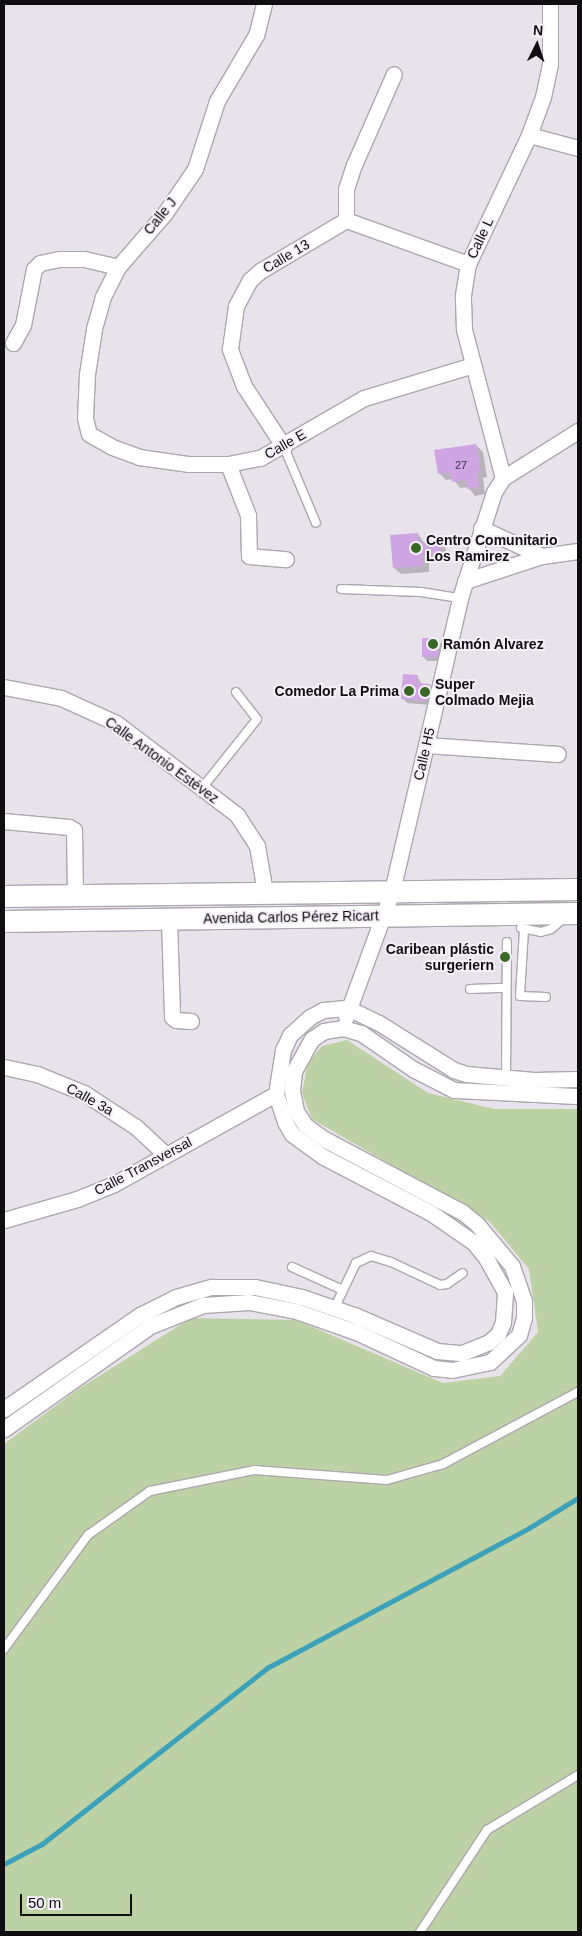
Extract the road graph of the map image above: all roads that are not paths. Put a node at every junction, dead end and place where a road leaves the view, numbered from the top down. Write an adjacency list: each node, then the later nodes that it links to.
1 (264, 4): 8 (street, Calle J)
2 (550, 4): 4 (street, Calle L)
3 (394, 74): 6 (street)
4 (529, 135): 5 (street); 7 (street, Calle L)
5 (578, 148)
6 (346, 220): 7 (street); 13 (street, Calle 13)
7 (468, 264): 10 (street, Calle L)
8 (118, 267): 9 (street); 12 (street, Calle J)
9 (13, 343)
10 (473, 365): 13 (street, Calle E); 15 (street, Calle L)
11 (578, 431): 15 (street, Calle H5)
12 (89, 434): 14 (street, Calle E)
13 (284, 447): 14 (street, Calle E); 16 (lane)
14 (228, 464): 20 (street)
15 (503, 478): 17 (street, Calle H5)
16 (316, 522)
17 (481, 528): 19 (street); 21 (street, Calle H5)
18 (578, 551): 19 (street)
19 (542, 556): 21 (street)
20 (286, 559)
21 (465, 581): 23 (street, Calle H5)
22 (341, 589): 23 (lane)
23 (460, 598): 26 (street, Calle H5)
24 (4, 687): 28 (street, Calle Antonio Estévez)
25 (236, 692): 28 (lane)
26 (426, 745): 27 (street); 31 (street, Calle H5)
27 (558, 754)
28 (202, 788): 32 (street, Calle Antonio Estévez)
29 (4, 821): 33 (street)
30 (578, 889): 31 (main road, Avenida Carlos Pérez Ricart)
31 (392, 891): 32 (main road, Avenida Carlos Pérez Ricart); 36 (street, Calle H5)
32 (265, 892): 33 (main road, Avenida Carlos Pérez Ricart)
33 (75, 895): 34 (main road, Avenida Carlos Pérez Ricart)
34 (4, 896)
35 (574, 913): 39 (main road, Avenida Carlos Pérez Ricart)
36 (382, 916): 37 (main road, Avenida Carlos Pérez Ricart); 39 (main road, Avenida Carlos Pérez Ricart); 44 (street, Calle H5)
37 (169, 919): 38 (main road, Avenida Carlos Pérez Ricart); 45 (street)
38 (4, 921)
39 (517, 922): 43 (lane)
40 (507, 942): 41 (lane)
41 (506, 988): 42 (lane); 48 (lane)
42 (470, 989)
43 (546, 997)
44 (348, 1008): 46 (street, Calle H5); 48 (street); 50 (street)
45 (191, 1021)
46 (343, 1028): 51 (street); 52 (street)
47 (4, 1067): 54 (street, Calle 3a)
48 (506, 1078): 49 (street)
49 (578, 1079)
50 (276, 1094): 53 (street); 54 (street, Calle Transversal)
51 (578, 1096)
52 (305, 1125): 53 (street); 62 (street)
53 (292, 1134): 59 (street)
54 (165, 1154): 55 (street, Calle Transversal)
55 (4, 1220)
56 (292, 1267): 58 (lane)
57 (463, 1273): 58 (lane)
58 (343, 1290): 59 (lane)
59 (335, 1308): 61 (street)
60 (578, 1392): 63 (lane)
61 (4, 1409)
62 (4, 1428)
63 (4, 1649)
64 (578, 1775): 65 (lane)
65 (420, 1932)

